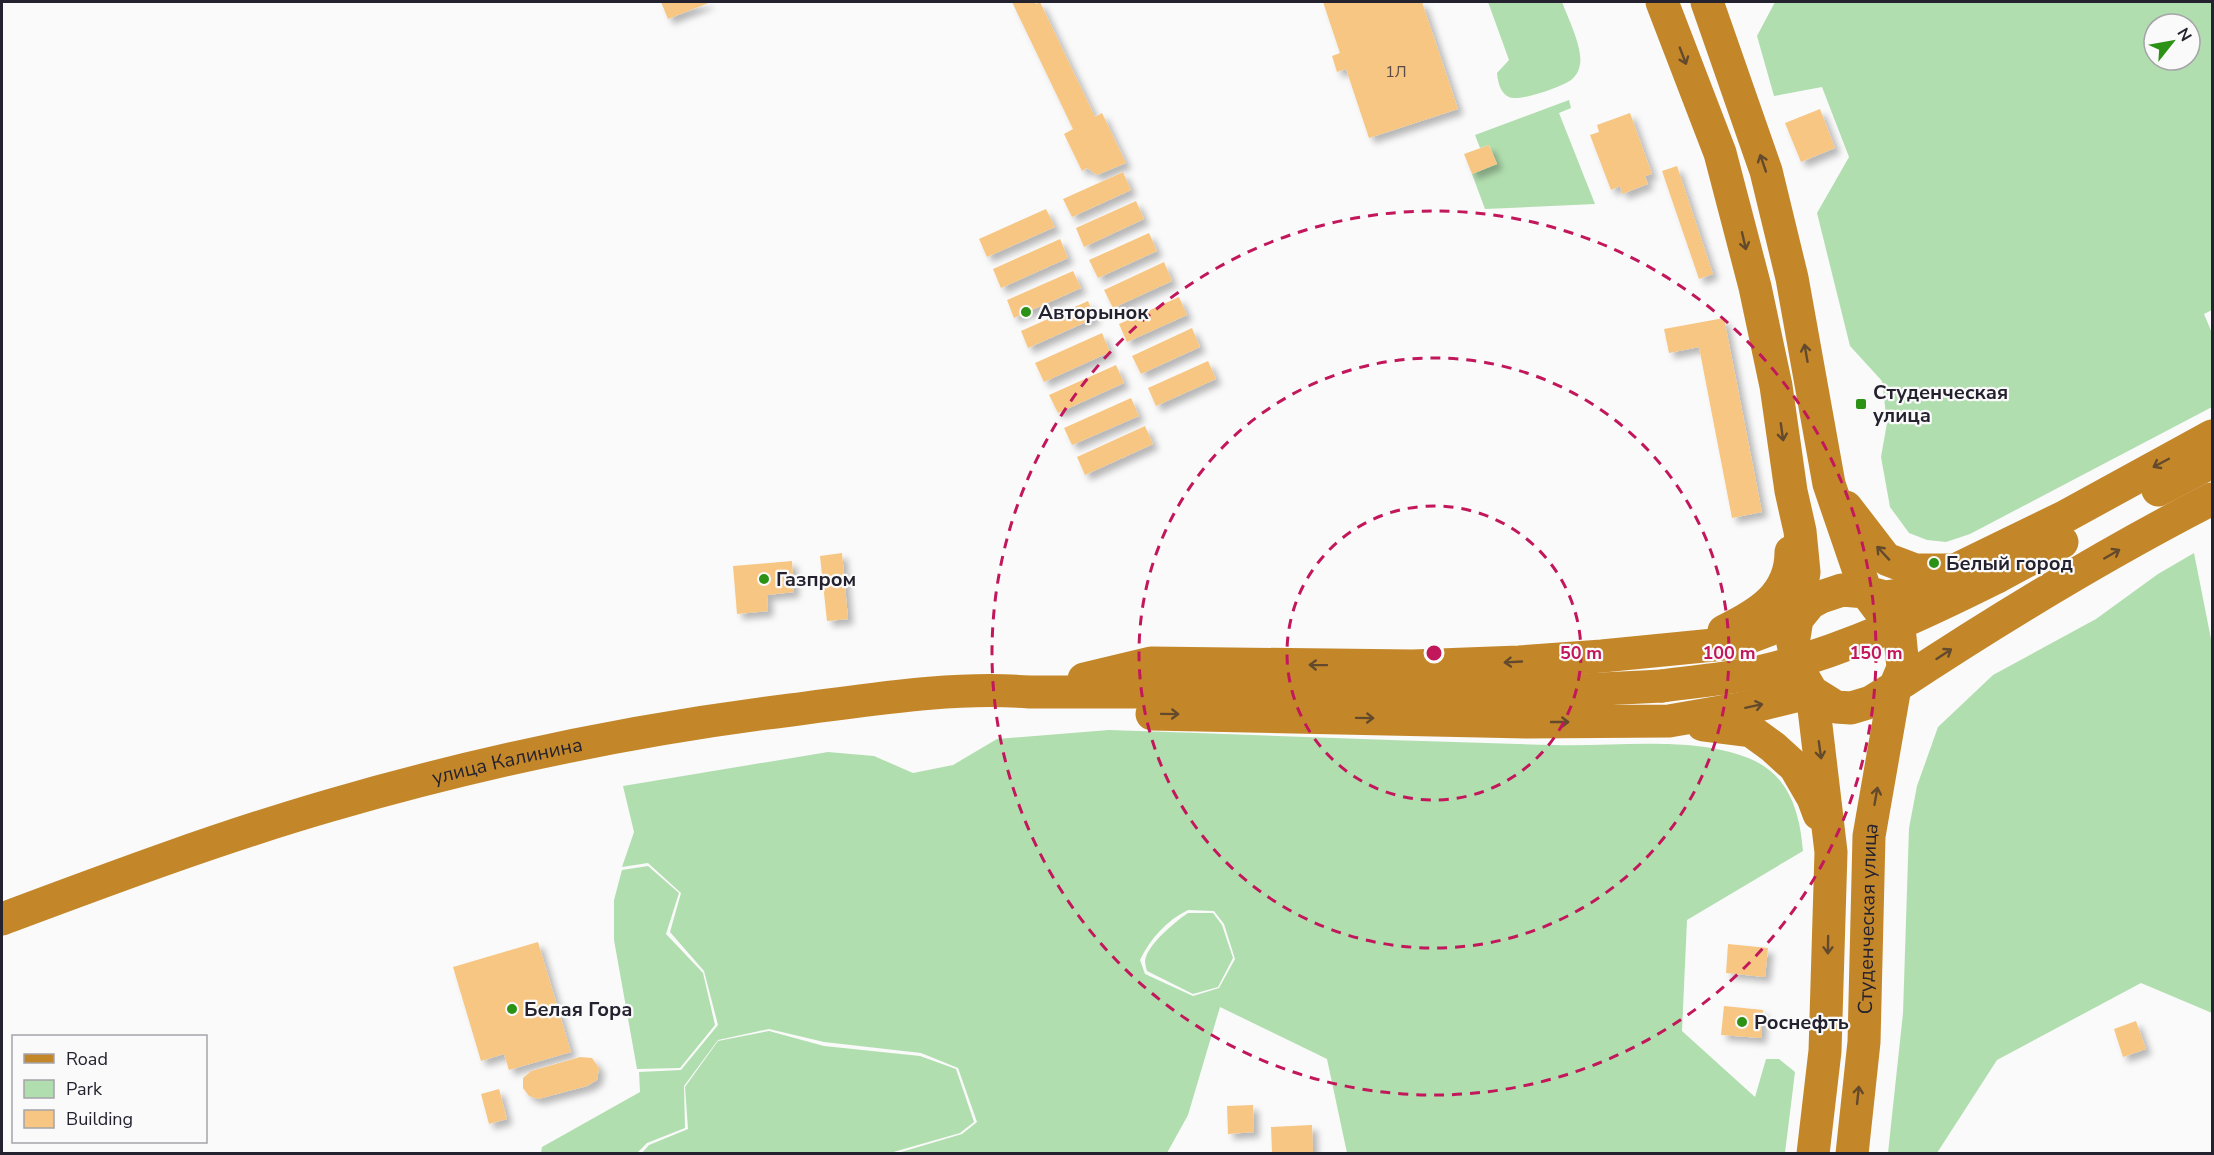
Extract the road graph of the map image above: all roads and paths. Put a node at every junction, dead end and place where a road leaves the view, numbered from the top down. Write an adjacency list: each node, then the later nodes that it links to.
1 (1662, 2): 4 (main road, one-way to 4)
2 (1707, 2): 3 (main road, one-way to 2)
3 (1792, 279): 4 (main road); 7 (main road, one-way to 3)
4 (1755, 286): 8 (main road, one-way to 8)
5 (2212, 436): 10 (main road, one-way to 10)
6 (2212, 462): 15 (main road, bridge)
7 (1829, 484): 10 (main road, one-way to 7); 11 (main road)
8 (1791, 491): 12 (main road); 13 (main road)
9 (2212, 499): 14 (main road, one-way to 9)
10 (1957, 569): 11 (main road)
11 (1866, 592): 12 (main road); 14 (main road)
12 (1797, 619): 13 (main road); 16 (main road)
13 (1602, 656): 15 (main road, one-way to 15)
14 (1895, 687): 16 (main road); 21 (main road, Студенческая улица, one-way to 14)
15 (1030, 692): 17 (main road, one-way to 17); 19 (main road, улица Калинина)
16 (1812, 692): 17 (main road, one-way to 16); 18 (main road, Студенческая улица, one-way to 18)
17 (1669, 721): 18 (main road)
18 (1831, 852): 20 (main road, Студенческая улица, one-way to 20)
19 (2, 920)
20 (1813, 1154)
21 (1852, 1154)

